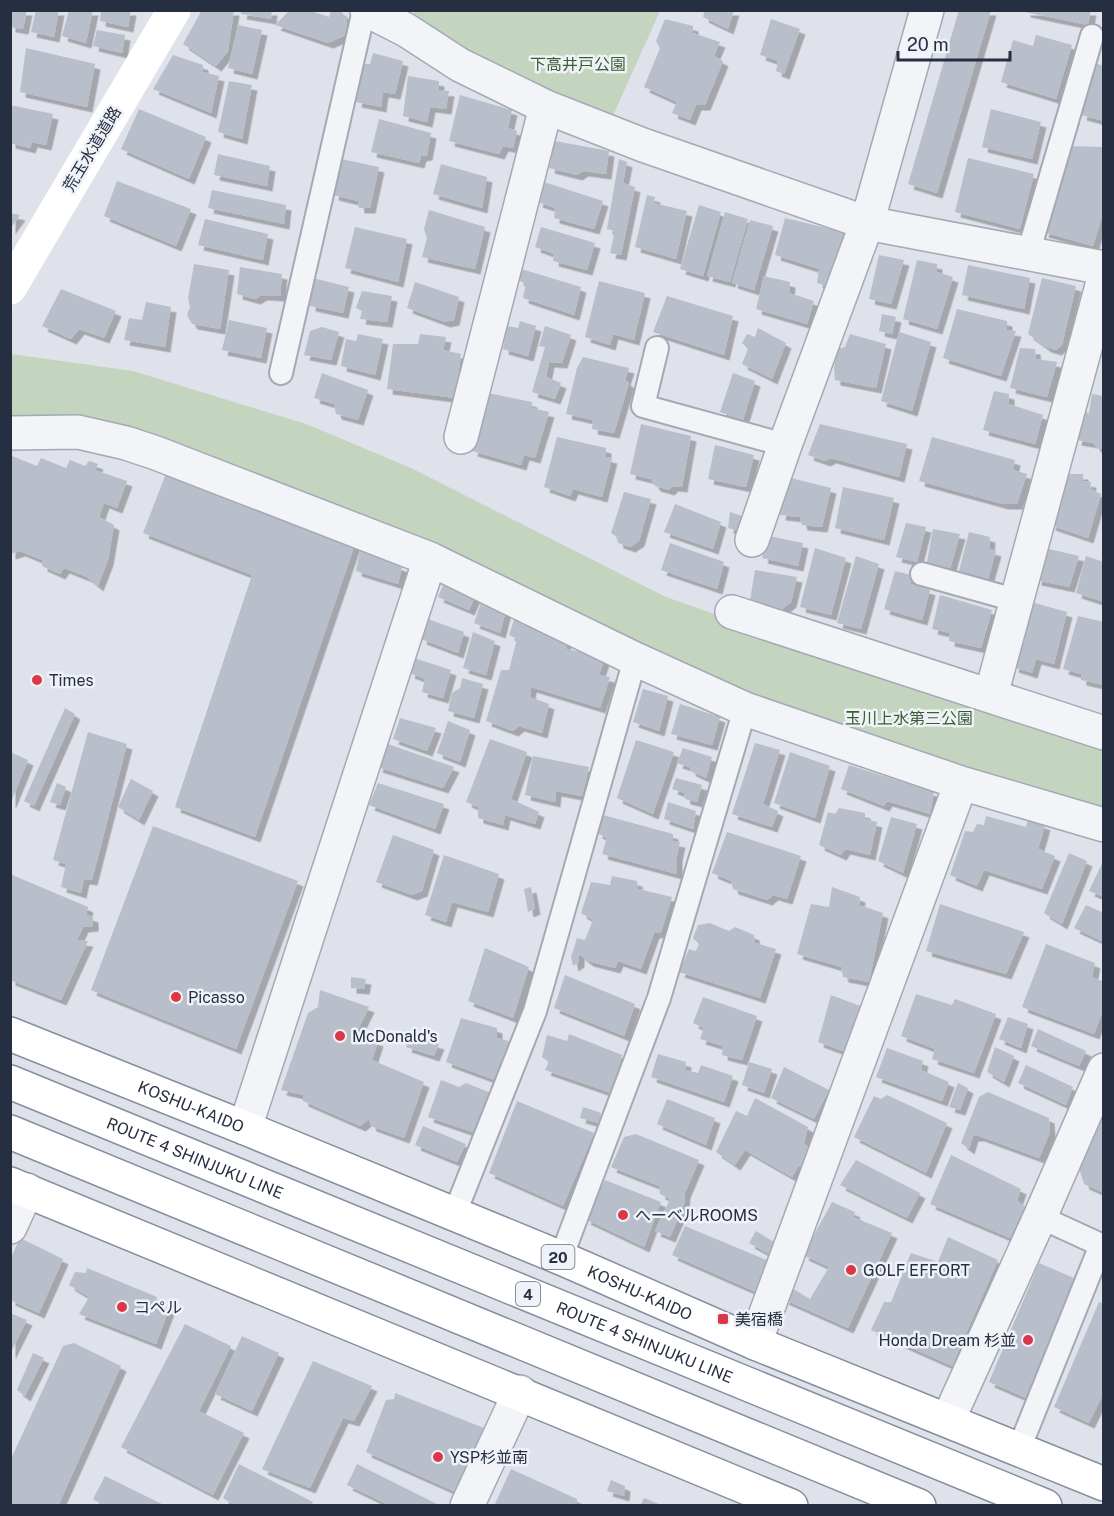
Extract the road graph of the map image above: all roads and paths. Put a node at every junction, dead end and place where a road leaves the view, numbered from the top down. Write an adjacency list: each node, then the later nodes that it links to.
1 (174, 10): 10 (main road, 荒玉水道道路)
2 (365, 10): 5 (street); 12 (lane)
3 (927, 10): 6 (street)
4 (1092, 36): 7 (lane)
5 (546, 107): 6 (street); 14 (street)
6 (867, 223): 7 (street); 15 (street)
7 (1028, 254): 8 (street)
8 (1104, 268)
9 (1104, 278): 19 (street)
10 (10, 288)
11 (657, 348): 15 (lane)
12 (281, 373)
13 (10, 433): 17 (street)
14 (461, 437)
15 (785, 445): 16 (street)
16 (752, 540)
17 (430, 559): 21 (street); 30 (street)
18 (922, 574): 19 (lane)
19 (1016, 600): 22 (street)
20 (732, 612): 22 (street)
21 (635, 659): 23 (street); 33 (lane)
22 (991, 695): 24 (street)
23 (745, 709): 25 (street); 36 (lane)
24 (1104, 733)
25 (961, 783): 26 (street); 37 (street)
26 (1104, 825)
27 (10, 1034): 30 (main road, KOSHU-KAIDO / 20)
28 (1104, 1070): 34 (street)
29 (10, 1082): 45 (main road, ROUTE 4 SHINJUKU LINE / 4)
30 (245, 1128): 33 (main road, KOSHU-KAIDO / 20)
31 (10, 1132): 44 (main road)
32 (19, 1187): 35 (street); 38 (main road)
33 (454, 1215): 36 (main road, KOSHU-KAIDO / 20)
34 (1040, 1217): 39 (street); 40 (lane)
35 (10, 1227)
36 (561, 1258): 37 (main road, KOSHU-KAIDO / 20)
37 (755, 1343): 39 (main road, KOSHU-KAIDO / 20)
38 (520, 1392): 42 (street); 43 (main road)
39 (948, 1420): 40 (main road, KOSHU-KAIDO / 20)
40 (1018, 1449): 41 (main road, KOSHU-KAIDO / 20)
41 (1104, 1484)
42 (467, 1506)
43 (792, 1506)
44 (919, 1506)
45 (1045, 1506)

